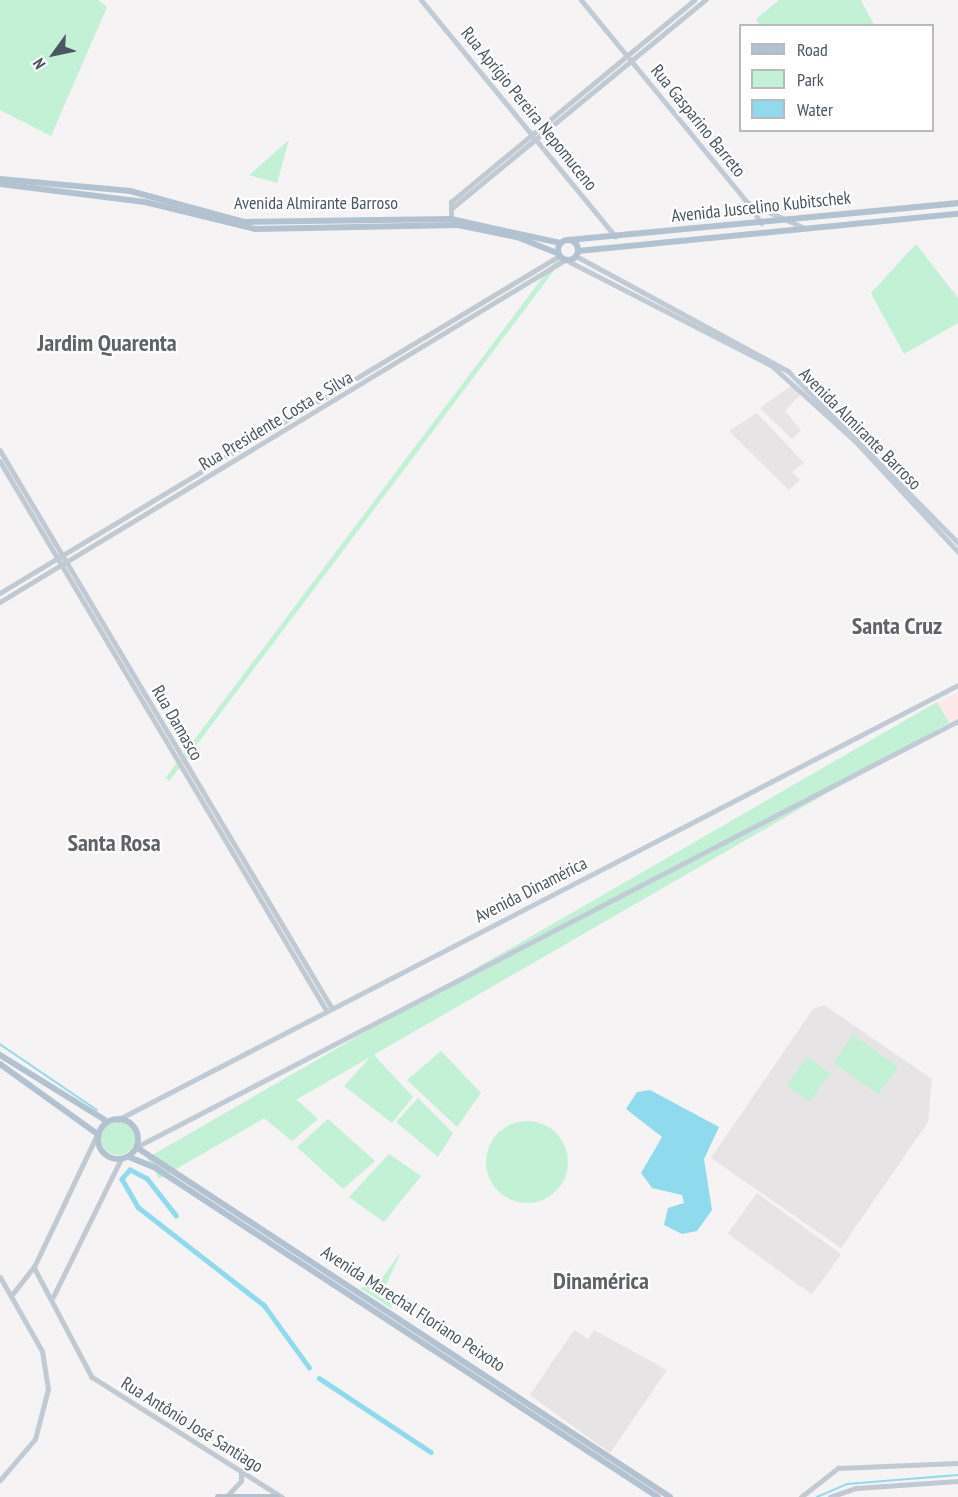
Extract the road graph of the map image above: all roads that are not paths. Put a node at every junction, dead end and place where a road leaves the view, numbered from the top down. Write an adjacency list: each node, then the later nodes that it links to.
1 (421, 0): 6 (main road, Rua Aprígio Pereira Nepomuceno)
2 (581, 0): 5 (main road, Rua Gasparino Barreto)
3 (694, 0): 5 (street)
4 (705, 0): 5 (street)
5 (628, 59): 6 (street); 10 (main road, Rua Gasparino Barreto)
6 (533, 136): 12 (street); 16 (main road, Rua Aprígio Pereira Nepomuceno)
7 (0, 179): 12 (main road, Avenida Almirante Barroso)
8 (0, 184): 20 (main road, Avenida Almirante Barroso)
9 (958, 203): 13 (main road, Avenida Juscelino Kubitschek)
10 (748, 204): 13 (main road, Rua Gasparino Barreto); 14 (main road, Rua Gasparino Barreto)
11 (958, 214): 15 (main road, Avenida Juscelino Kubitschek)
12 (452, 219): 18 (main road, Avenida Almirante Barroso)
13 (787, 220): 14 (main road, Avenida Juscelino Kubitschek); 15 (main road, Rua Gasparino Barreto)
14 (761, 223): 16 (main road, Avenida Juscelino Kubitschek)
15 (807, 229): 19 (main road, Avenida Juscelino Kubitschek)
16 (615, 236): 17 (main road, Avenida Juscelino Kubitschek)
17 (568, 240): 18 (main road, Avenida Juscelino Kubitschek); 19 (main road)
18 (560, 243): 20 (main road)
19 (577, 253): 20 (main road); 23 (main road, Avenida Almirante Barroso)
20 (562, 258): 24 (main road, Avenida Almirante Barroso); 25 (street, Rua Presidente Costa e Silva)
21 (0, 450): 25 (street, Rua Damasco)
22 (0, 461): 25 (street, Rua Damasco)
23 (958, 543)
24 (958, 552)
25 (62, 561): 26 (street, Rua Presidente Costa e Silva); 27 (street, Rua Presidente Costa e Silva); 30 (street, Rua Damasco)
26 (0, 593)
27 (0, 602)
28 (958, 685): 30 (main road, Avenida Dinamérica)
29 (958, 722): 36 (main road)
30 (329, 1009): 34 (main road, Avenida Dinamérica)
31 (0, 1055): 33 (main road)
32 (0, 1064): 35 (main road)
33 (106, 1120): 34 (main road); 35 (main road)
34 (117, 1120): 36 (main road)
35 (96, 1135): 38 (main road); 39 (street)
36 (139, 1147): 37 (main road); 52 (main road, Avenida Marechal Floriano Peixoto)
37 (129, 1157): 38 (main road); 51 (main road, Avenida Marechal Floriano Peixoto)
38 (121, 1159): 42 (street)
39 (34, 1267): 41 (street); 42 (street)
40 (0, 1277): 41 (main road)
41 (11, 1296): 45 (main road)
42 (54, 1297): 44 (street, Rua Antônio José Santiago)
43 (958, 1463): 53 (street)
44 (241, 1471): 47 (street); 50 (street, Rua Antônio José Santiago)
45 (0, 1480)
46 (958, 1481): 54 (street)
47 (228, 1495): 48 (main road); 49 (main road)
48 (218, 1497)
49 (278, 1497)
50 (282, 1497)
51 (658, 1497)
52 (670, 1497)
53 (801, 1497)
54 (830, 1497)

